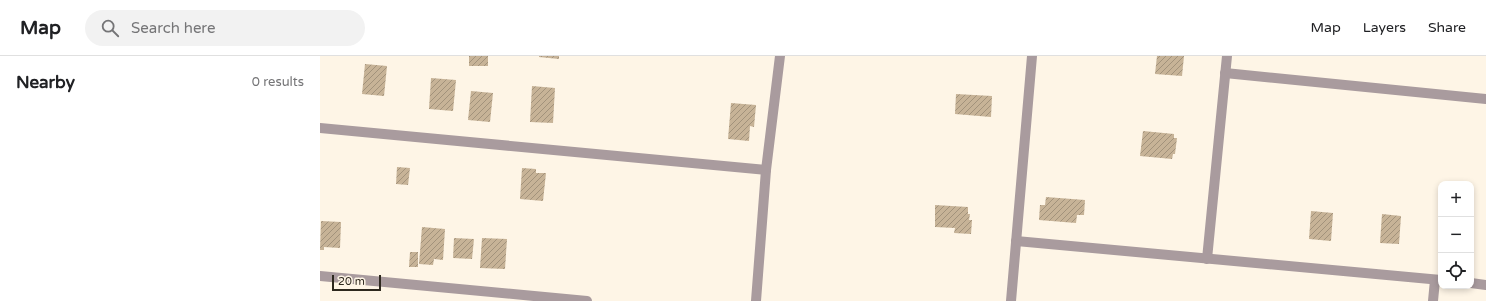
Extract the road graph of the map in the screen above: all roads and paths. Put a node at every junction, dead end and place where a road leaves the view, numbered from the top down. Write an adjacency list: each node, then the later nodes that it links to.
1 (780, 56): 7 (street)
2 (1032, 56): 8 (street)
3 (1227, 56): 4 (street)
4 (1225, 73): 5 (street); 9 (street)
5 (1486, 100)
6 (320, 128): 7 (street)
7 (766, 170): 15 (street)
8 (1016, 240): 9 (street); 16 (street)
9 (1207, 259): 11 (street)
10 (320, 276): 14 (street)
11 (1438, 280): 17 (street)
12 (1474, 283): 13 (street)
13 (1486, 285)
14 (587, 301)
15 (756, 301)
16 (1011, 301)
17 (1433, 301)

